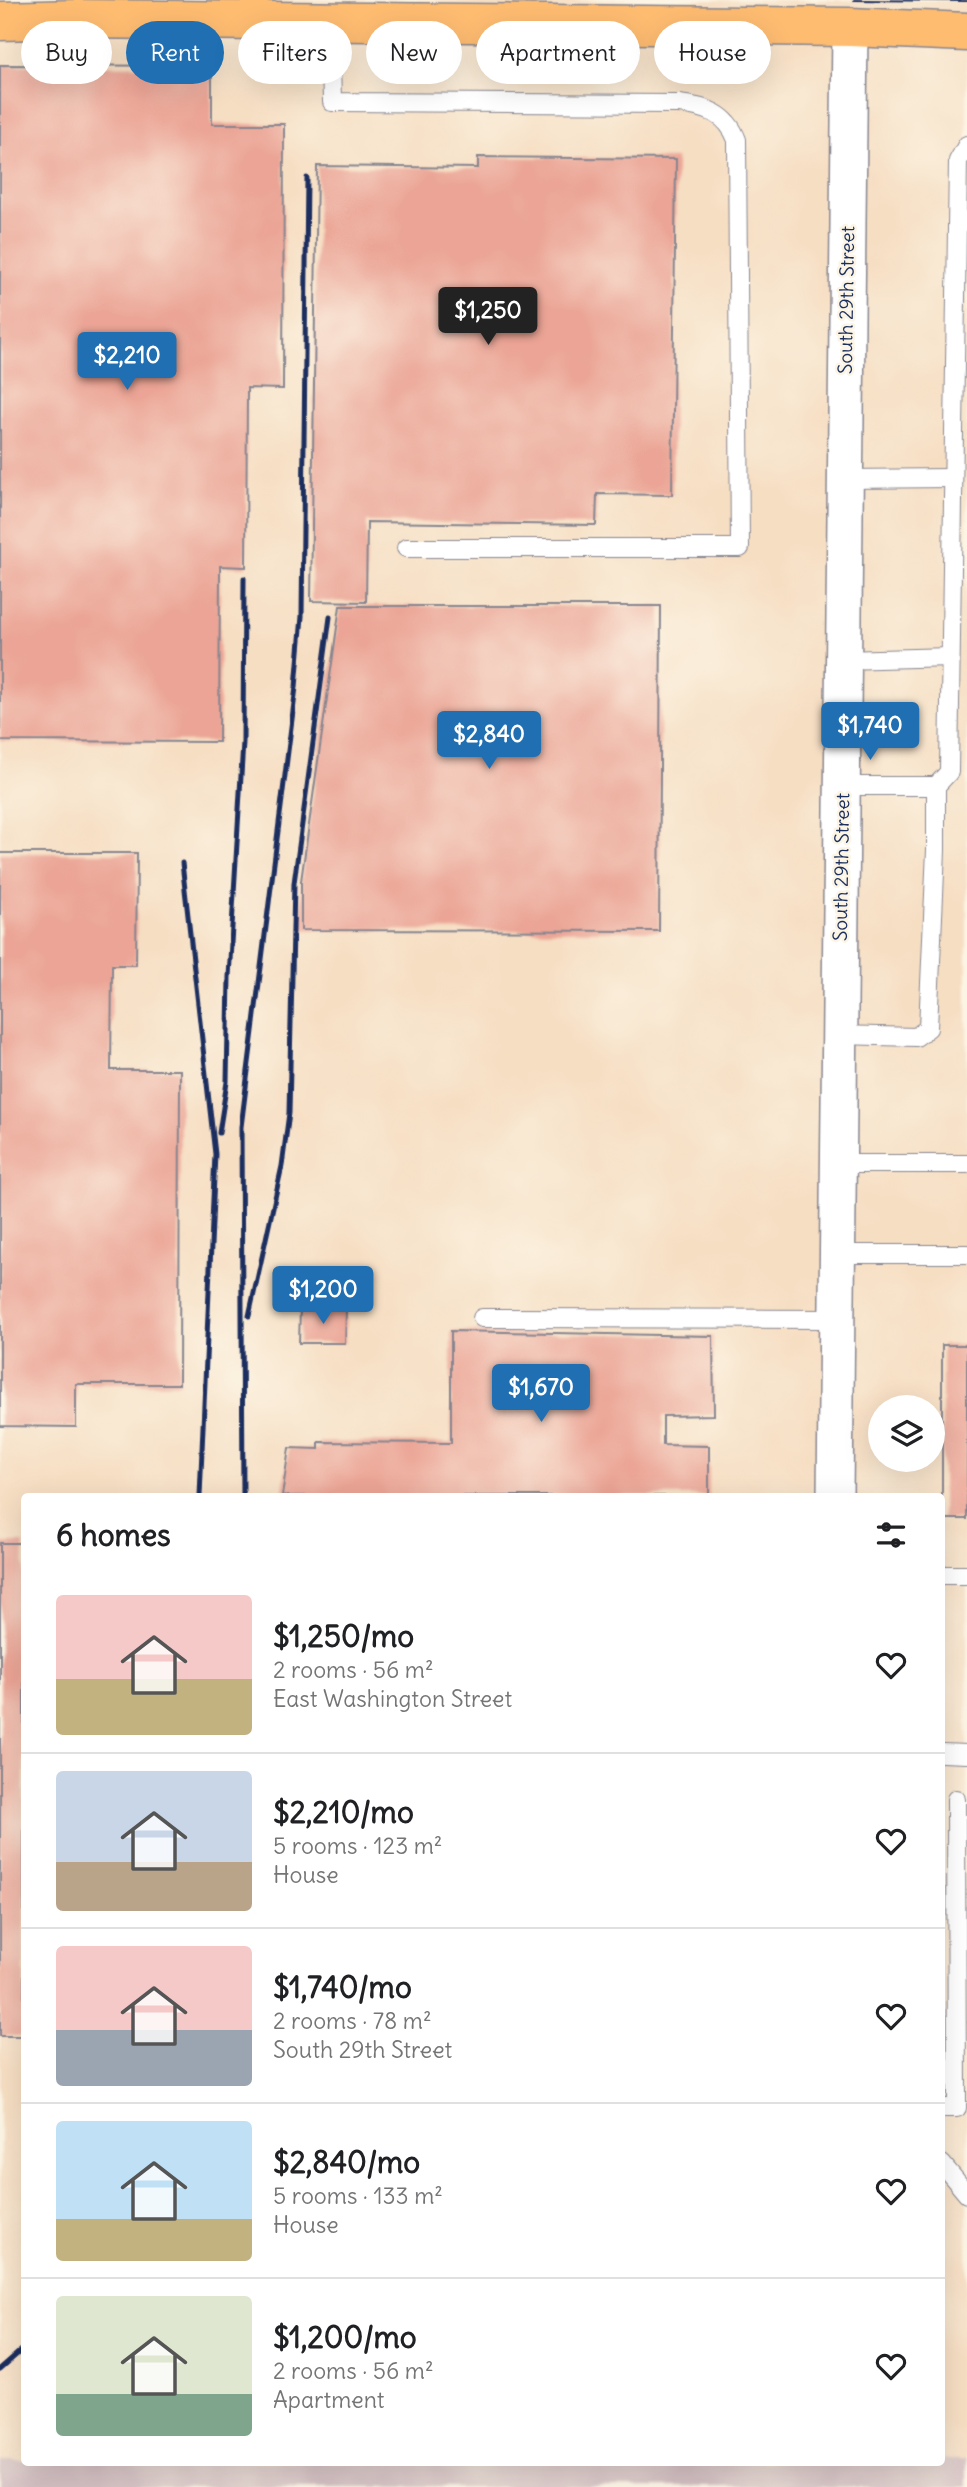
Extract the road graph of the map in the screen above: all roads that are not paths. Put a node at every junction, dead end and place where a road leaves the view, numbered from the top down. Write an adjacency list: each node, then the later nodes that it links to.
1 (0, 21): 2 (main road)
2 (330, 21)
3 (352, 21): 4 (main road)
4 (850, 27): 5 (main road); 9 (street, South 29th Street)
5 (967, 32)
6 (332, 84): 10 (lane)
7 (967, 145): 8 (lane)
8 (953, 478): 9 (lane); 11 (lane)
9 (845, 479): 12 (street, South 29th Street)
10 (406, 548)
11 (950, 657): 12 (lane); 14 (lane)
12 (843, 660): 13 (street, South 29th Street)
13 (842, 786): 14 (lane); 15 (street, South 29th Street)
14 (936, 786): 15 (lane)
15 (839, 1035): 16 (street, South 29th Street)
16 (838, 1164): 17 (lane); 18 (street, South 29th Street)
17 (967, 1164)
18 (837, 1254): 19 (lane); 21 (street, South 29th Street)
19 (967, 1254)
20 (482, 1318): 21 (lane)
21 (837, 1319): 22 (street, South 29th Street)
22 (835, 1493)
23 (945, 1575): 24 (lane)
24 (967, 1575)
25 (945, 1753): 26 (lane)
26 (967, 1754)
27 (956, 1799): 28 (lane)
28 (949, 1909): 29 (lane)
29 (945, 2108)
30 (945, 2168): 31 (lane)
31 (967, 2194)

